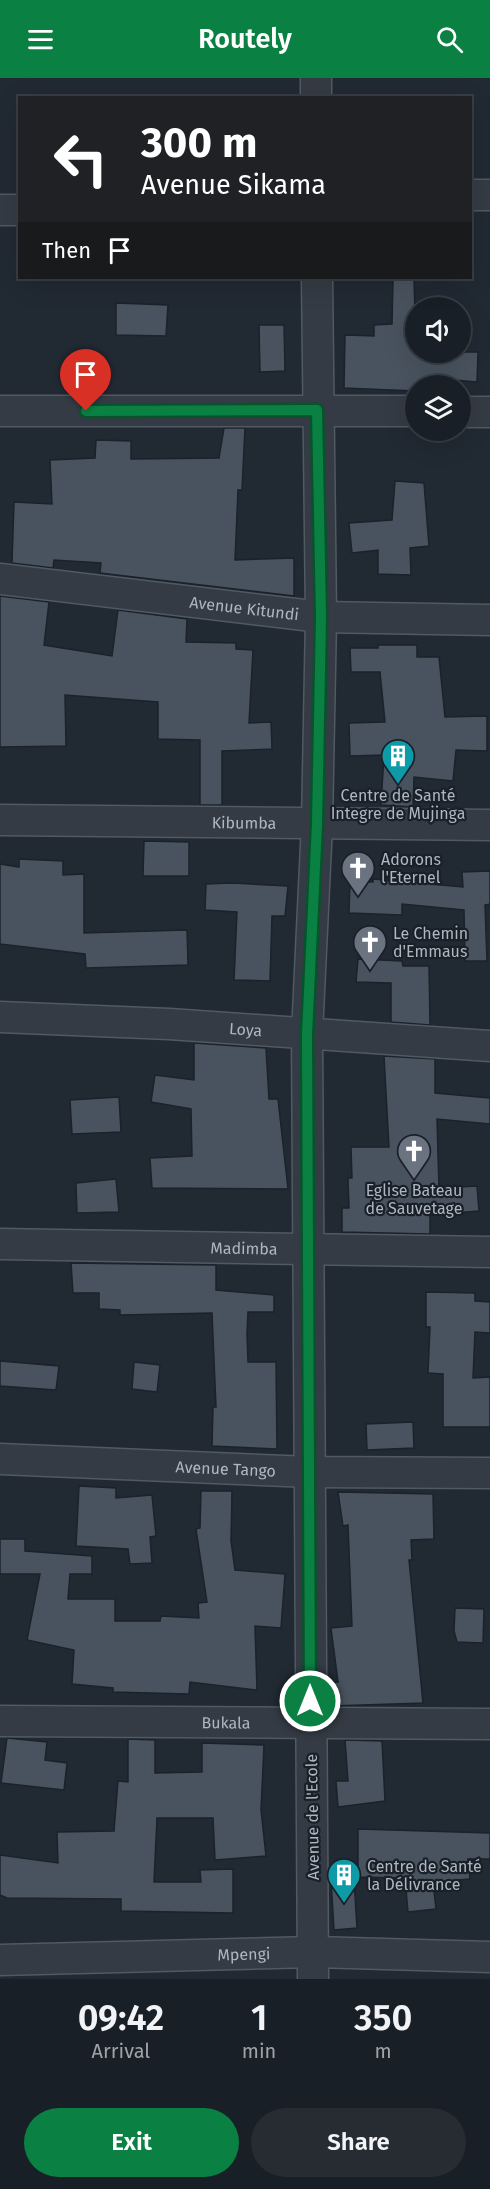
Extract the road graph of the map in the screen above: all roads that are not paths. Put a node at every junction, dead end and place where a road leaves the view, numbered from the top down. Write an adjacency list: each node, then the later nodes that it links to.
1 (316, 78): 2 (street)
2 (316, 96)
3 (472, 195): 4 (street)
4 (490, 195)
5 (0, 210): 6 (street)
6 (18, 210)
7 (317, 279): 8 (street, Avenue de l'Ecole)
8 (317, 410): 9 (street); 10 (street); 14 (street, Avenue de l'Ecole)
9 (0, 411)
10 (405, 411)
11 (471, 412): 12 (street)
12 (490, 412)
13 (0, 579): 14 (street, Avenue Kitundi)
14 (321, 617): 15 (street, Avenue Kitundi); 17 (street, Avenue de l'Ecole)
15 (490, 620)
16 (0, 820): 17 (street, Kibumba)
17 (317, 824): 18 (street, Kibumba); 20 (street, Avenue de l'Ecole)
18 (490, 825)
19 (0, 1017): 20 (street, Loya)
20 (307, 1034): 21 (street, Loya); 23 (street, Avenue de l'Ecole)
21 (490, 1046)
22 (0, 1244): 23 (street, Madimba)
23 (307, 1247): 24 (street, Madimba); 26 (street, Avenue de l'Ecole)
24 (490, 1252)
25 (0, 1459): 26 (street, Avenue Tango)
26 (310, 1472): 27 (street, Avenue Tango); 29 (street, Avenue de l'Ecole)
27 (490, 1473)
28 (0, 1721): 29 (street, Bukala)
29 (310, 1724): 30 (street, Bukala); 33 (street, Avenue de l'Ecole)
30 (490, 1724)
31 (490, 1957): 33 (street, Mpengi)
32 (0, 1960): 33 (street, Mpengi)
33 (314, 1966)

